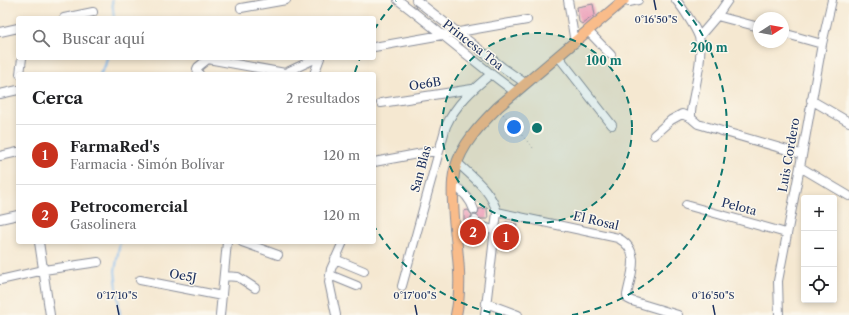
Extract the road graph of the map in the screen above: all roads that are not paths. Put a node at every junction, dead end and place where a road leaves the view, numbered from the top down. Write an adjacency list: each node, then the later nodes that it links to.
1 (286, 0): 10 (street)
2 (398, 0): 20 (street, Princesa Toa)
3 (416, 0): 19 (street, Princesa Toa)
4 (568, 0): 23 (street)
5 (624, 0): 6 (street); 17 (main road)
6 (638, 0)
7 (676, 0): 22 (street)
8 (728, 0): 13 (street)
9 (832, 0): 24 (street, Luis Cordero)
10 (240, 8)
11 (93, 12): 12 (street)
12 (74, 16)
13 (717, 16): 15 (street); 22 (street)
14 (528, 20): 19 (street)
15 (753, 25)
16 (16, 28): 18 (street)
17 (588, 31): 23 (main road); 26 (street)
18 (0, 32)
19 (458, 32): 20 (street); 39 (street, Princesa Toa)
20 (440, 34): 25 (street); 38 (street, Princesa Toa)
21 (789, 35): 24 (street)
22 (699, 37): 46 (street)
23 (575, 43): 27 (main road)
24 (822, 44): 44 (street, Luis Cordero)
25 (376, 47)
26 (611, 55)
27 (558, 56): 39 (main road); 48 (street)
28 (22, 60): 33 (street)
29 (206, 60): 34 (street)
30 (216, 60): 35 (street)
31 (314, 60): 36 (street)
32 (318, 60): 37 (street)
33 (20, 72)
34 (198, 72)
35 (280, 72)
36 (287, 72)
37 (314, 72)
38 (491, 74): 40 (street, San Blas); 42 (street, Princesa Toa)
39 (525, 83): 42 (main road)
40 (472, 89): 45 (street, Oe6B); 50 (street, San Blas)
41 (16, 90): 43 (street)
42 (515, 92): 55 (main road)
43 (0, 94)
44 (811, 100): 47 (street); 52 (street, Luis Cordero)
45 (381, 104)
46 (691, 118): 49 (street); 52 (street)
47 (849, 122)
48 (612, 126)
49 (654, 135)
50 (439, 150): 54 (street); 81 (street, San Blas)
51 (16, 152): 53 (street)
52 (801, 154): 56 (street, Luis Cordero)
53 (0, 156)
54 (376, 162)
55 (458, 163): 57 (main road); 61 (street)
56 (800, 167): 58 (street); 65 (street, Luis Cordero)
57 (453, 185): 60 (street); 66 (main road)
58 (849, 196)
59 (686, 205): 65 (street, Pelota)
60 (474, 210)
61 (497, 212): 64 (street); 91 (street, El Rosal)
62 (16, 215): 63 (street)
63 (0, 219)
64 (495, 231): 66 (street); 84 (street)
65 (786, 233): 92 (street, Luis Cordero)
66 (456, 241): 88 (main road)
67 (39, 244): 74 (street)
68 (227, 244): 77 (street)
69 (248, 244): 71 (street)
70 (342, 244): 72 (street)
71 (278, 255)
72 (335, 259): 75 (street); 76 (street)
73 (98, 262): 74 (street)
74 (44, 270): 78 (street); 85 (street)
75 (364, 270)
76 (330, 275): 80 (street); 87 (street)
77 (224, 276): 82 (street); 83 (street)
78 (0, 280)
79 (140, 280): 83 (street, Oe5J)
80 (357, 286)
81 (402, 286)
82 (255, 288)
83 (222, 296): 86 (street)
84 (486, 303): 89 (street); 90 (street)
85 (50, 315)
86 (220, 315)
87 (336, 315)
88 (456, 315)
89 (485, 315)
90 (518, 315)
91 (678, 315)
92 (779, 315)

